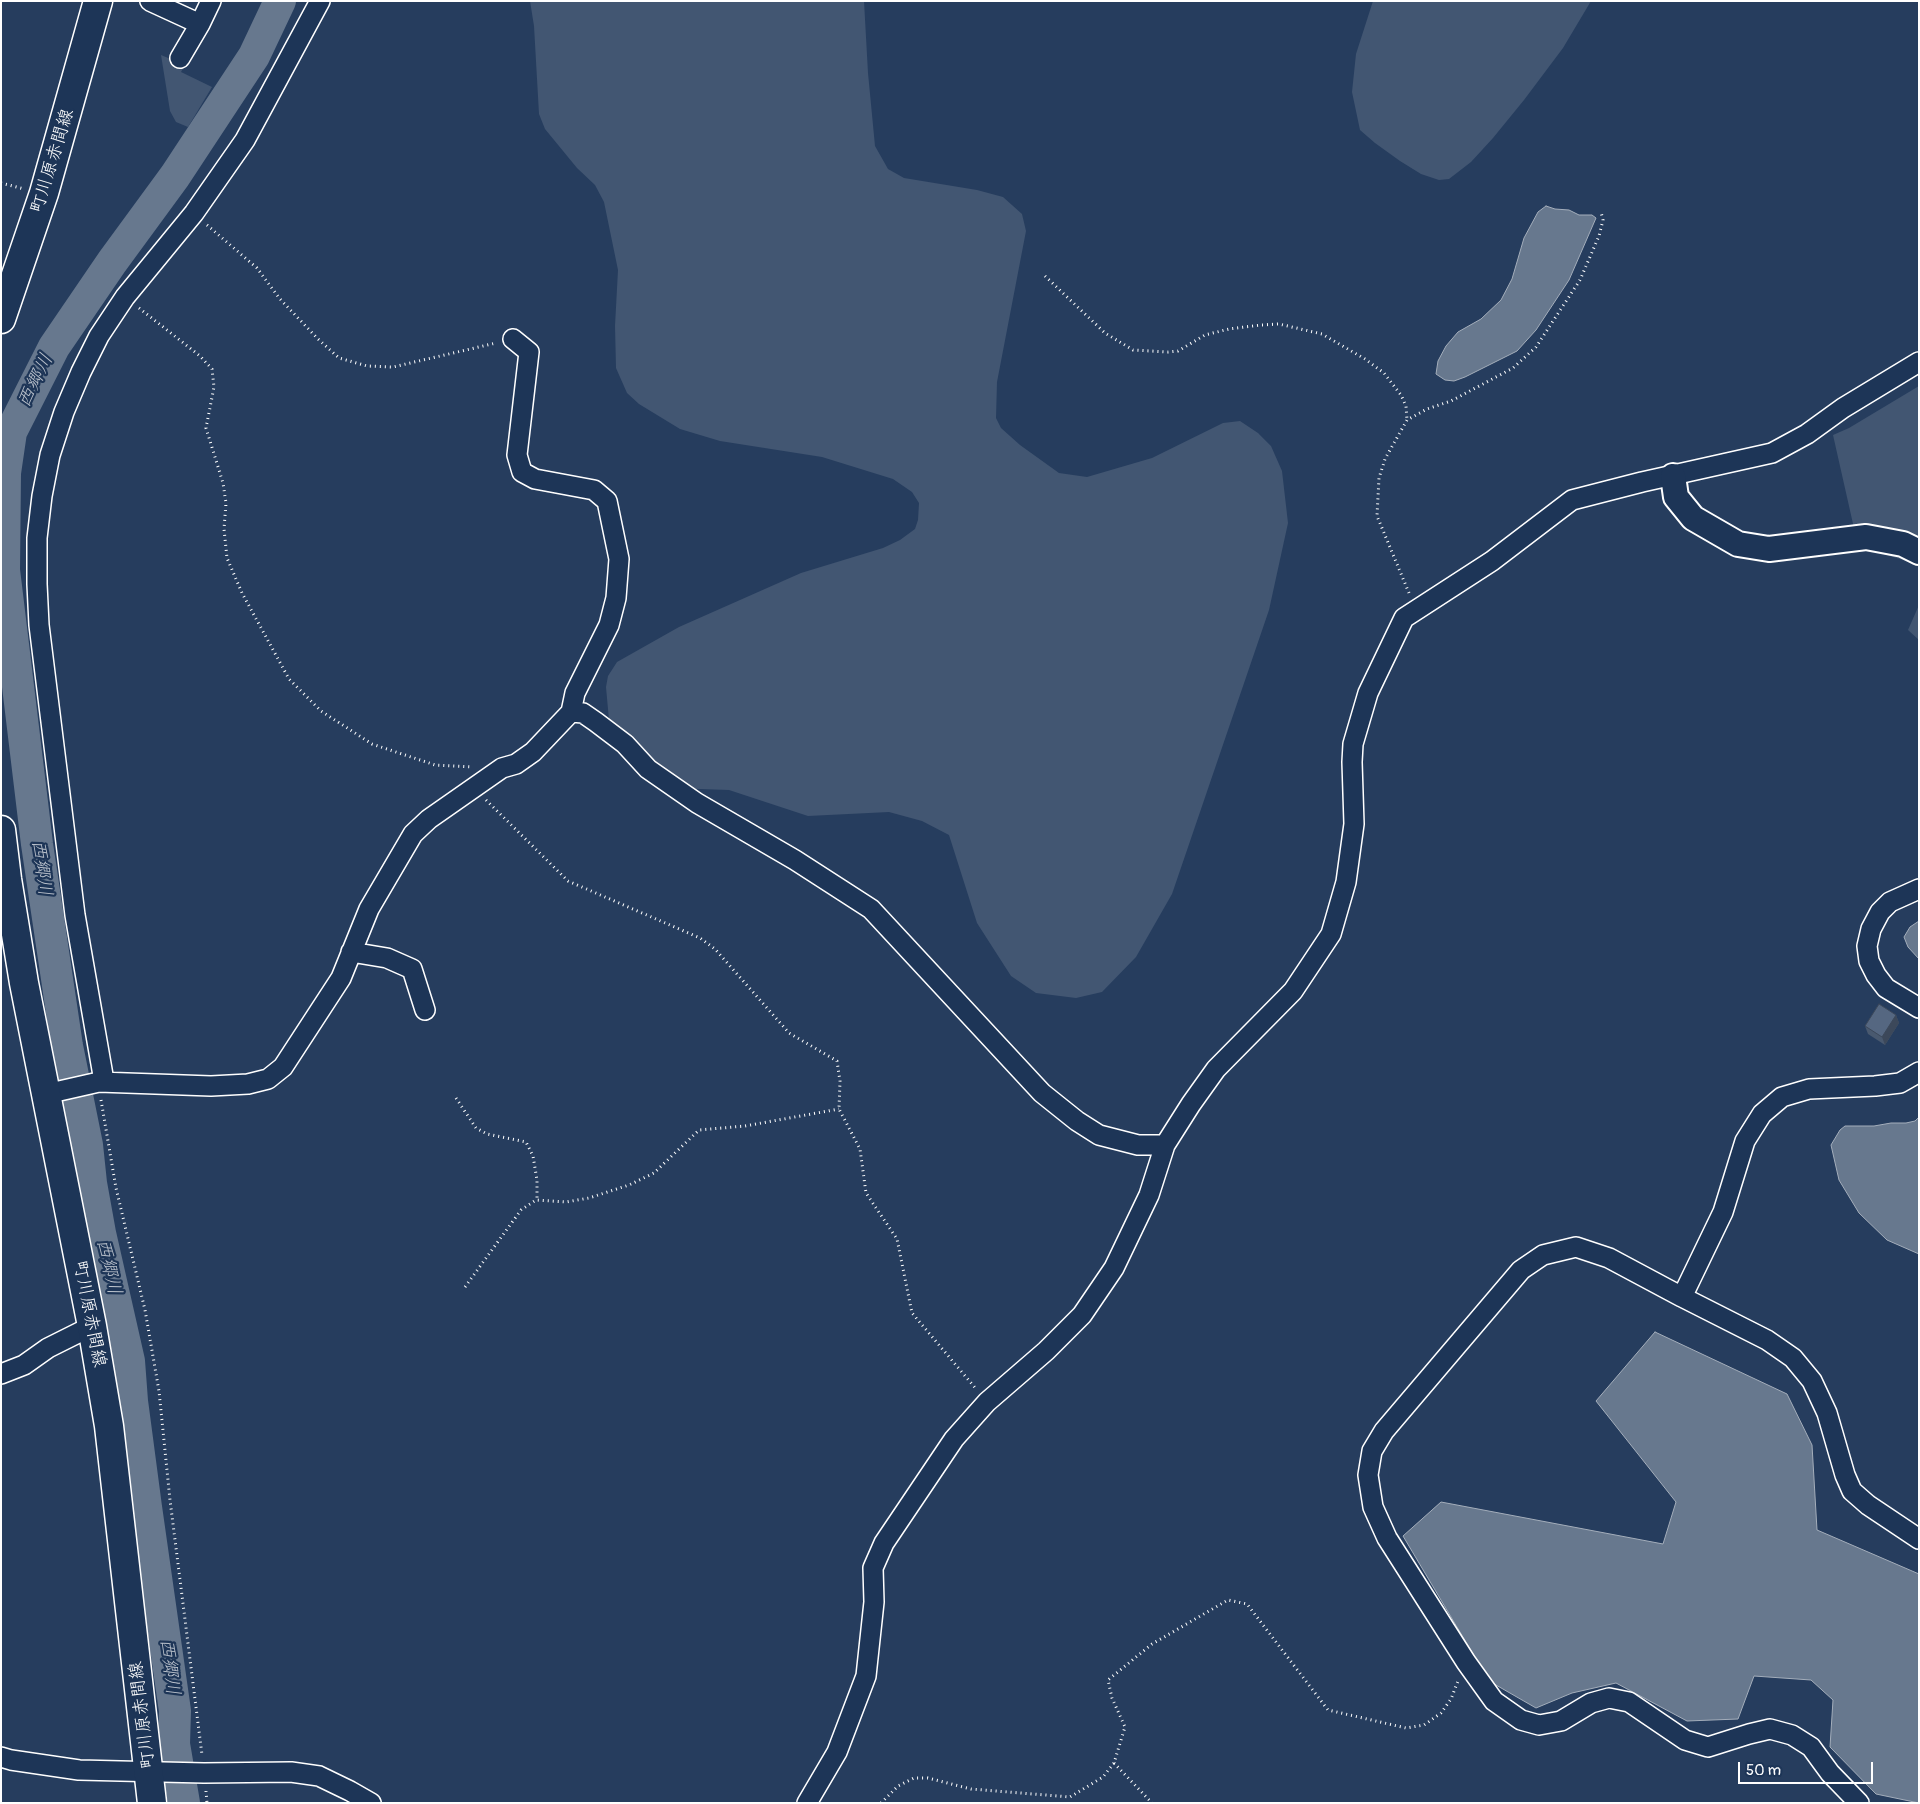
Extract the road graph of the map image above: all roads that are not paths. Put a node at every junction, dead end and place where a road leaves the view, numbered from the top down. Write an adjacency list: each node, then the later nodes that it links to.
1 (98, 1): 7 (main road, 町川原赤間線)
2 (150, 1): 5 (street)
3 (211, 1): 5 (street)
4 (320, 1): 19 (street)
5 (200, 24): 6 (street)
6 (180, 58)
7 (1, 319)
8 (513, 338): 12 (street)
9 (1919, 362): 10 (street)
10 (1673, 476): 11 (street); 21 (street)
11 (1919, 552)
12 (571, 712): 15 (street); 21 (street)
13 (1, 830): 20 (main road, 町川原赤間線)
14 (1919, 889): 16 (street)
15 (351, 952): 17 (street); 19 (street)
16 (1919, 1008)
17 (425, 1010)
18 (1919, 1072): 22 (street)
19 (102, 1082): 20 (street)
20 (54, 1092): 23 (main road, 町川原赤間線)
21 (1165, 1145): 30 (street)
22 (1682, 1297): 25 (street); 31 (street)
23 (92, 1326): 24 (street); 27 (main road, 町川原赤間線)
24 (1, 1374)
25 (1919, 1539)
26 (1, 1756): 27 (street)
27 (160, 1772): 28 (main road, 町川原赤間線); 29 (street)
28 (152, 1803)
29 (371, 1803)
30 (807, 1803)
31 (1859, 1803)

